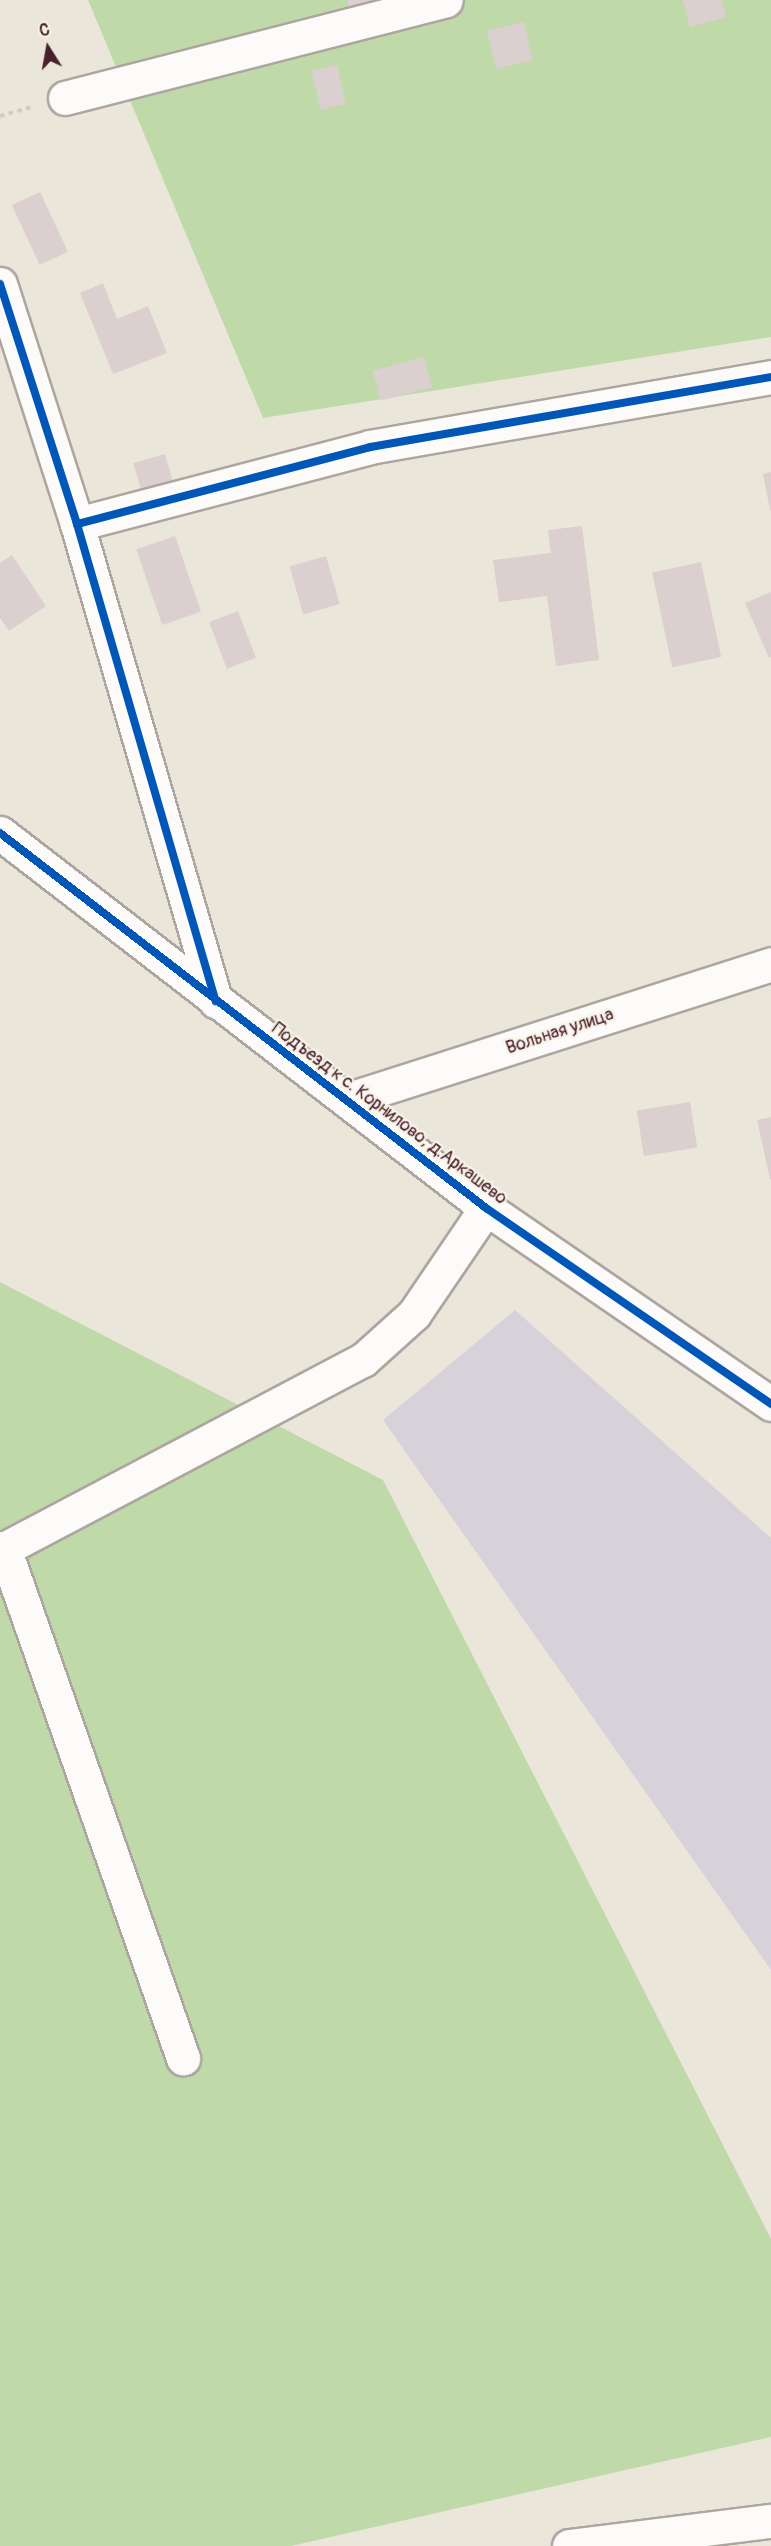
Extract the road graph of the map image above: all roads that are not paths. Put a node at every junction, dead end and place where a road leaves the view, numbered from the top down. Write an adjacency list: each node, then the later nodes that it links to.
1 (446, 0): 2 (street)
2 (65, 98)
3 (0, 284): 5 (street)
4 (771, 377): 5 (street)
5 (77, 524): 8 (street)
6 (0, 833): 8 (street, Подъезд к с. Корнилово, д.Аркашево)
7 (771, 964): 9 (street, Вольная улица)
8 (216, 1001): 9 (street, Подъезд к с. Корнилово, д.Аркашево)
9 (349, 1099): 10 (street, Подъезд к с. Корнилово, д.Аркашево)
10 (486, 1208): 11 (street, Подъезд к с. Корнилово, д.Аркашево); 12 (street)
11 (771, 1404)
12 (2, 1550): 13 (street)
13 (183, 2058)
14 (771, 2521): 15 (street)
15 (569, 2546)

